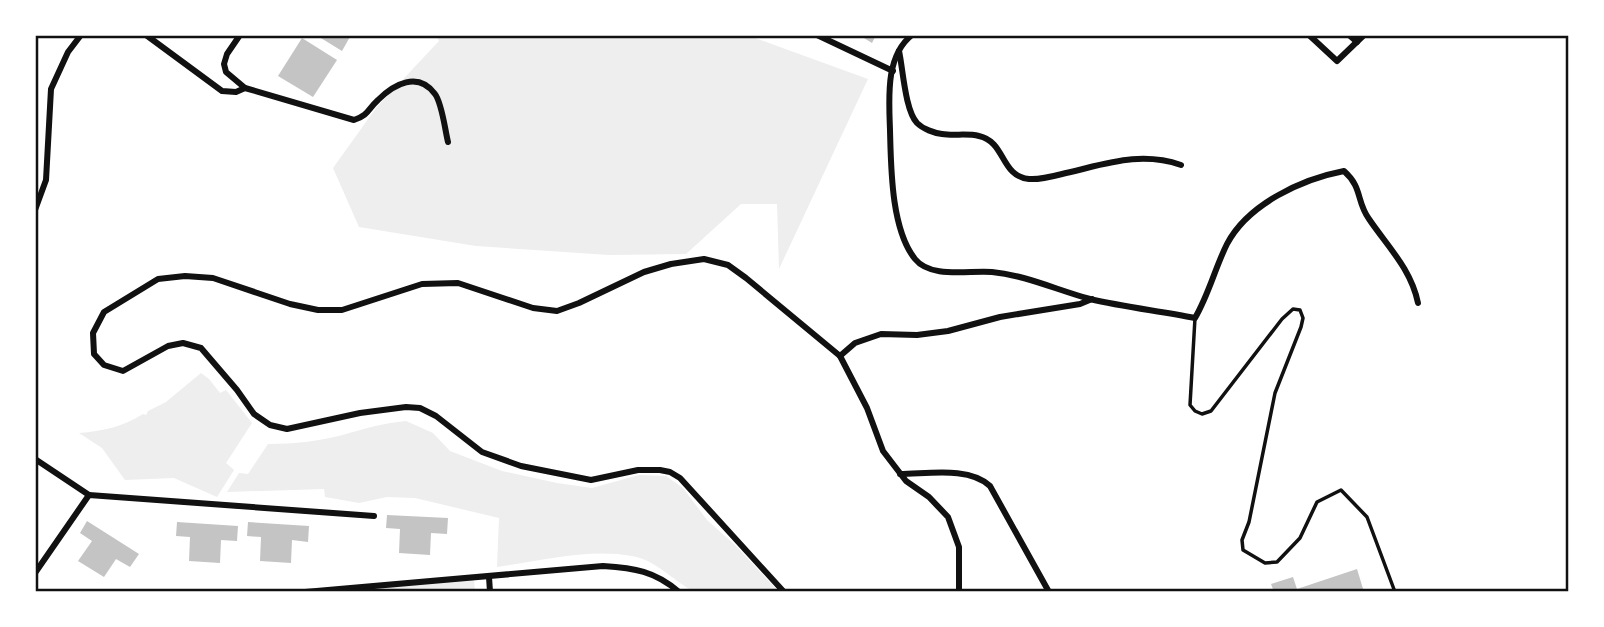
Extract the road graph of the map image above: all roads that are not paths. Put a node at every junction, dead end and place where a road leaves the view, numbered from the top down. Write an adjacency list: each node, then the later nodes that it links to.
1 (81, 35): 15 (street)
2 (146, 35): 12 (street)
3 (240, 35): 12 (street)
4 (817, 35): 11 (street)
5 (912, 35): 10 (street)
6 (1308, 35): 9 (street)
7 (1349, 35): 9 (street)
8 (1364, 35): 9 (street)
9 (1357, 42)
10 (899, 49): 11 (street); 14 (street)
11 (893, 71): 16 (street)
12 (245, 88): 13 (street)
13 (448, 142)
14 (1181, 165)
15 (35, 210)
16 (1092, 299): 18 (street); 19 (street)
17 (1418, 303): 18 (street)
18 (1195, 318): 33 (lane)
19 (840, 356): 21 (street); 30 (street)
20 (35, 459): 22 (street)
21 (900, 474): 31 (street); 32 (street)
22 (89, 495): 23 (street); 24 (street)
23 (374, 516)
24 (35, 573)
25 (489, 577): 26 (street); 28 (street); 29 (street)
26 (375, 590): 27 (street)
27 (304, 592)
28 (490, 592)
29 (679, 592)
30 (785, 592)
31 (959, 592)
32 (1049, 592)
33 (1395, 592)

